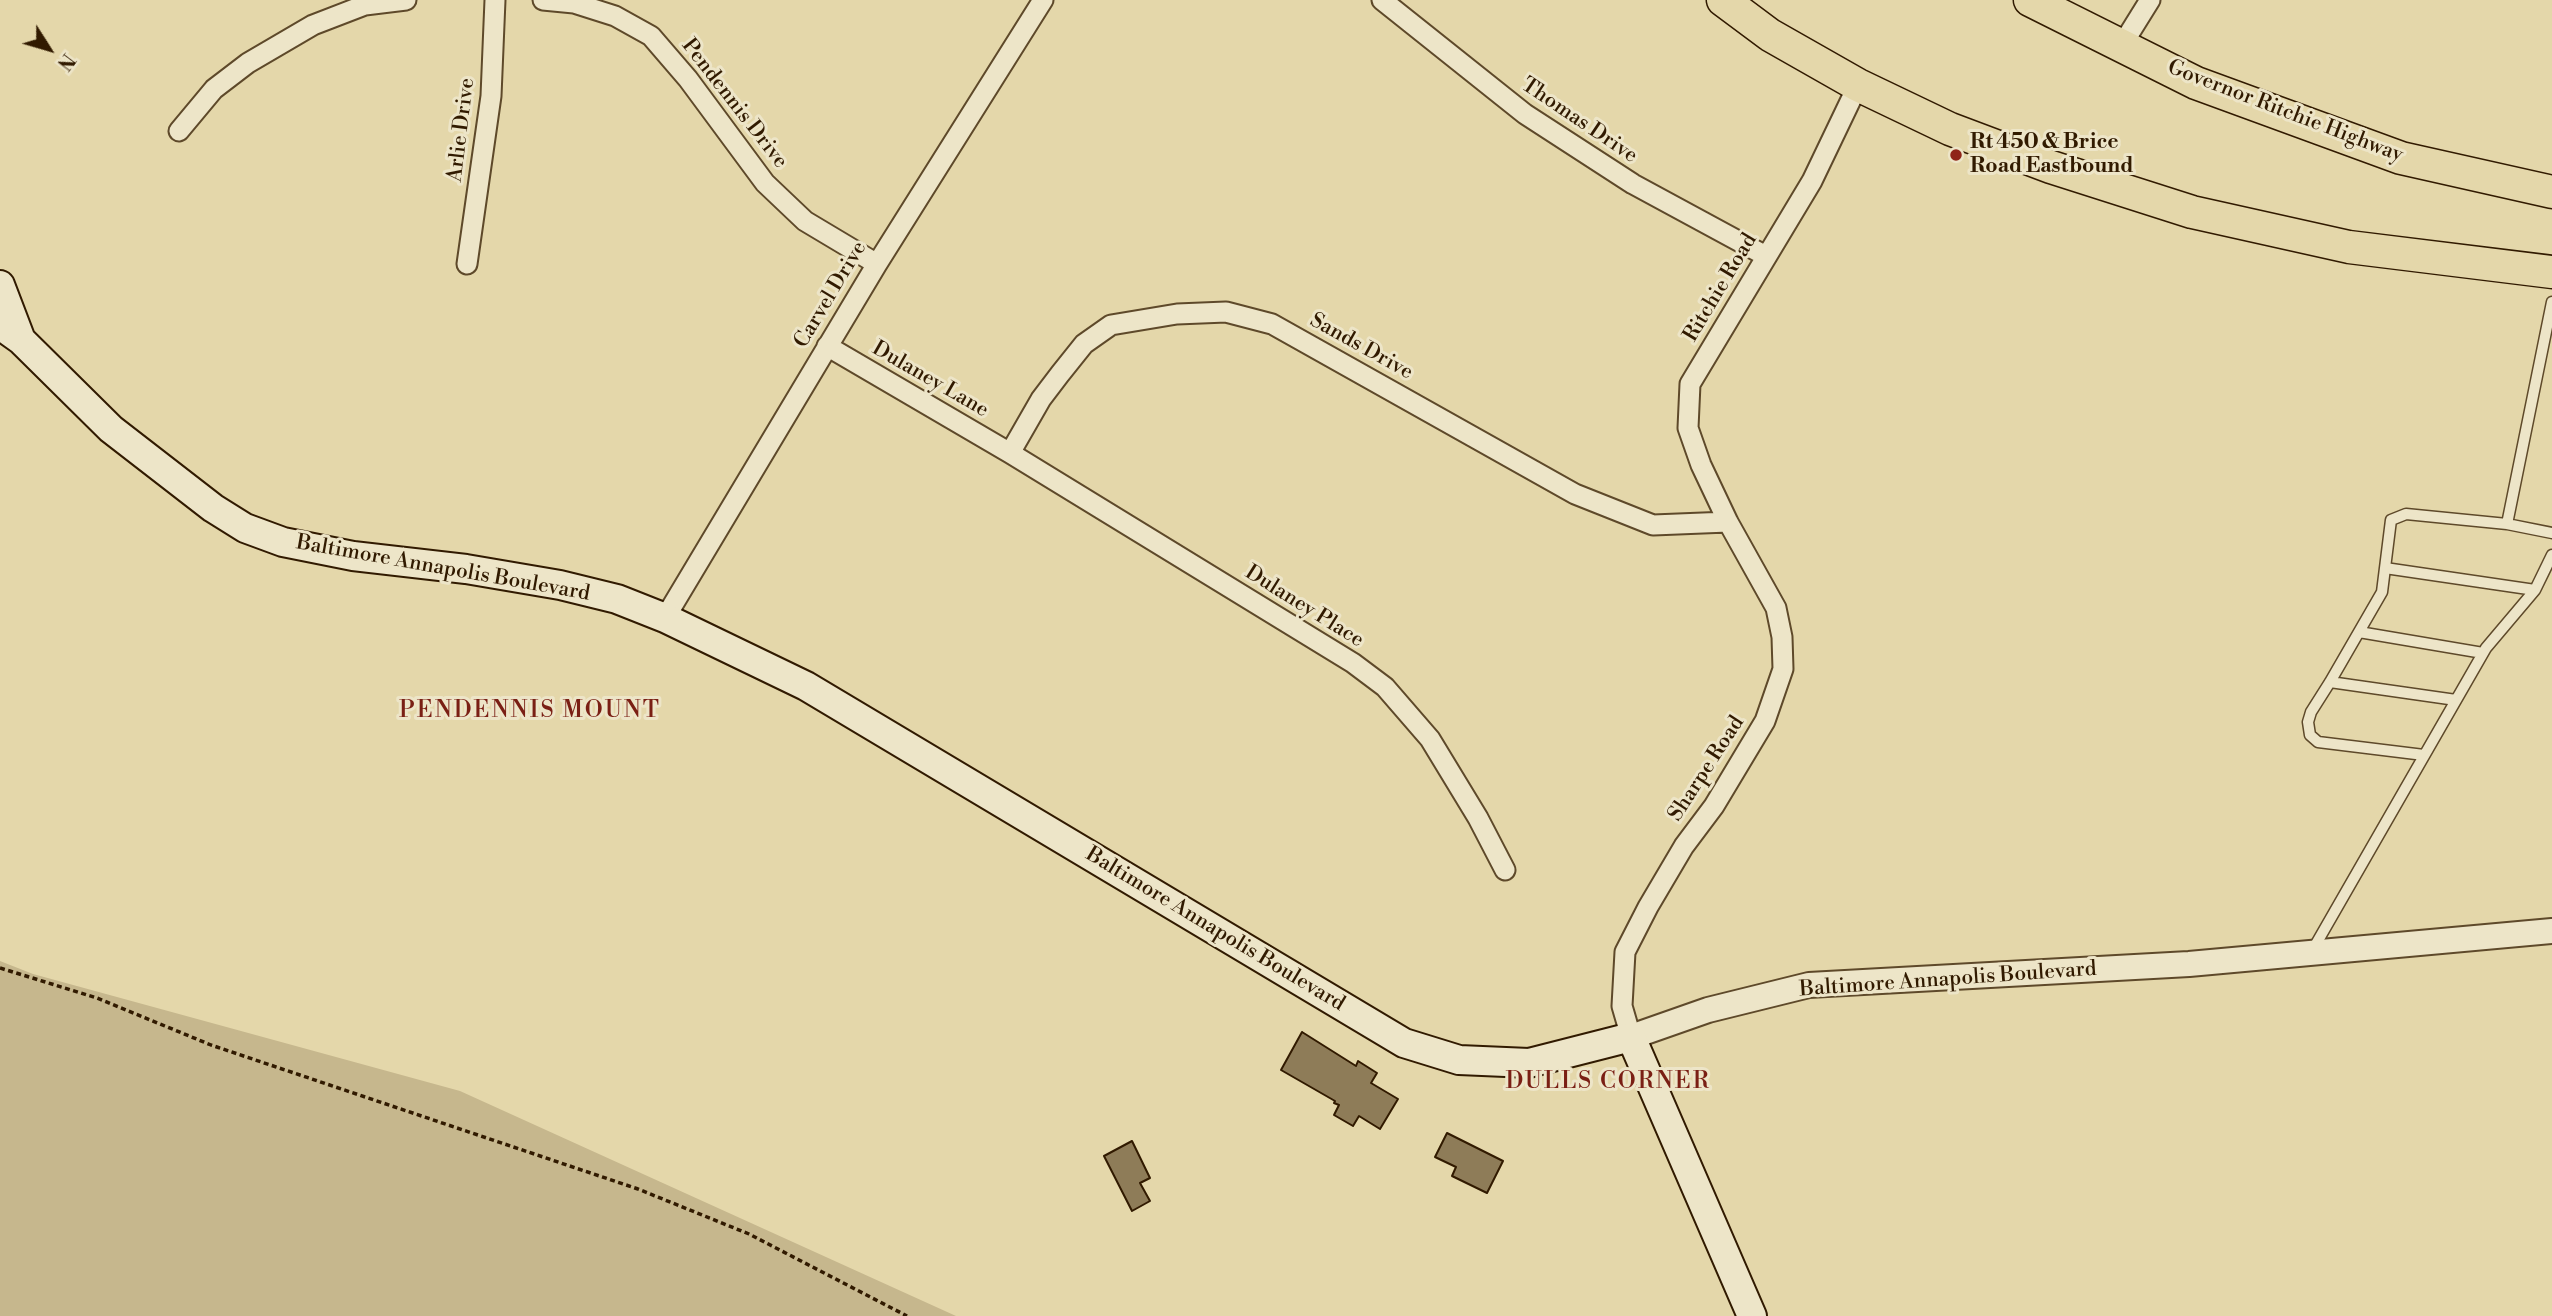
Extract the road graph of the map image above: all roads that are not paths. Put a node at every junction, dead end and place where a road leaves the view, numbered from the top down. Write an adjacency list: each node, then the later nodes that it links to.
1 (406, 0): 11 (street)
2 (495, 0): 14 (street, Arlie Drive)
3 (543, 0): 15 (street, Pendennis Drive)
4 (1043, 0): 15 (street, Carvel Drive)
5 (1382, 0): 13 (street, Thomas Drive)
6 (1723, 0): 10 (main road)
7 (2030, 0): 9 (main road, Governor Ritchie Highway)
8 (2150, 0): 9 (street)
9 (2122, 45): 12 (main road, Governor Ritchie Highway)
10 (1858, 85): 13 (street, Ritchie Road); 16 (main road)
11 (179, 131)
12 (2552, 192)
13 (1766, 256): 22 (street, Ritchie Road)
14 (467, 264)
15 (877, 264): 20 (street, Carvel Drive)
16 (2552, 272)
17 (0, 285): 19 (main road)
18 (2552, 302): 23 (lane)
19 (10, 332): 28 (main road, Baltimore Annapolis Boulevard)
20 (827, 346): 21 (street, Dulaney Lane); 28 (street, Carvel Drive)
21 (1010, 453): 22 (street, Sands Drive); 34 (street, Dulaney Place)
22 (1728, 522): 37 (street, Sharpe Road)
23 (2507, 524): 24 (lane); 26 (lane)
24 (2552, 533)
25 (2552, 555): 27 (lane)
26 (2385, 568): 27 (lane); 29 (lane)
27 (2535, 590): 30 (lane)
28 (665, 618): 37 (main road, Baltimore Annapolis Boulevard)
29 (2359, 632): 30 (lane); 31 (lane)
30 (2483, 653): 32 (lane)
31 (2330, 682): 32 (lane); 33 (lane)
32 (2456, 700): 33 (lane)
33 (2424, 755): 36 (lane)
34 (1505, 870)
35 (2552, 931): 36 (street, Baltimore Annapolis Boulevard)
36 (2310, 954): 37 (street, Baltimore Annapolis Boulevard)
37 (1631, 1037): 38 (main road)
38 (1752, 1316)

